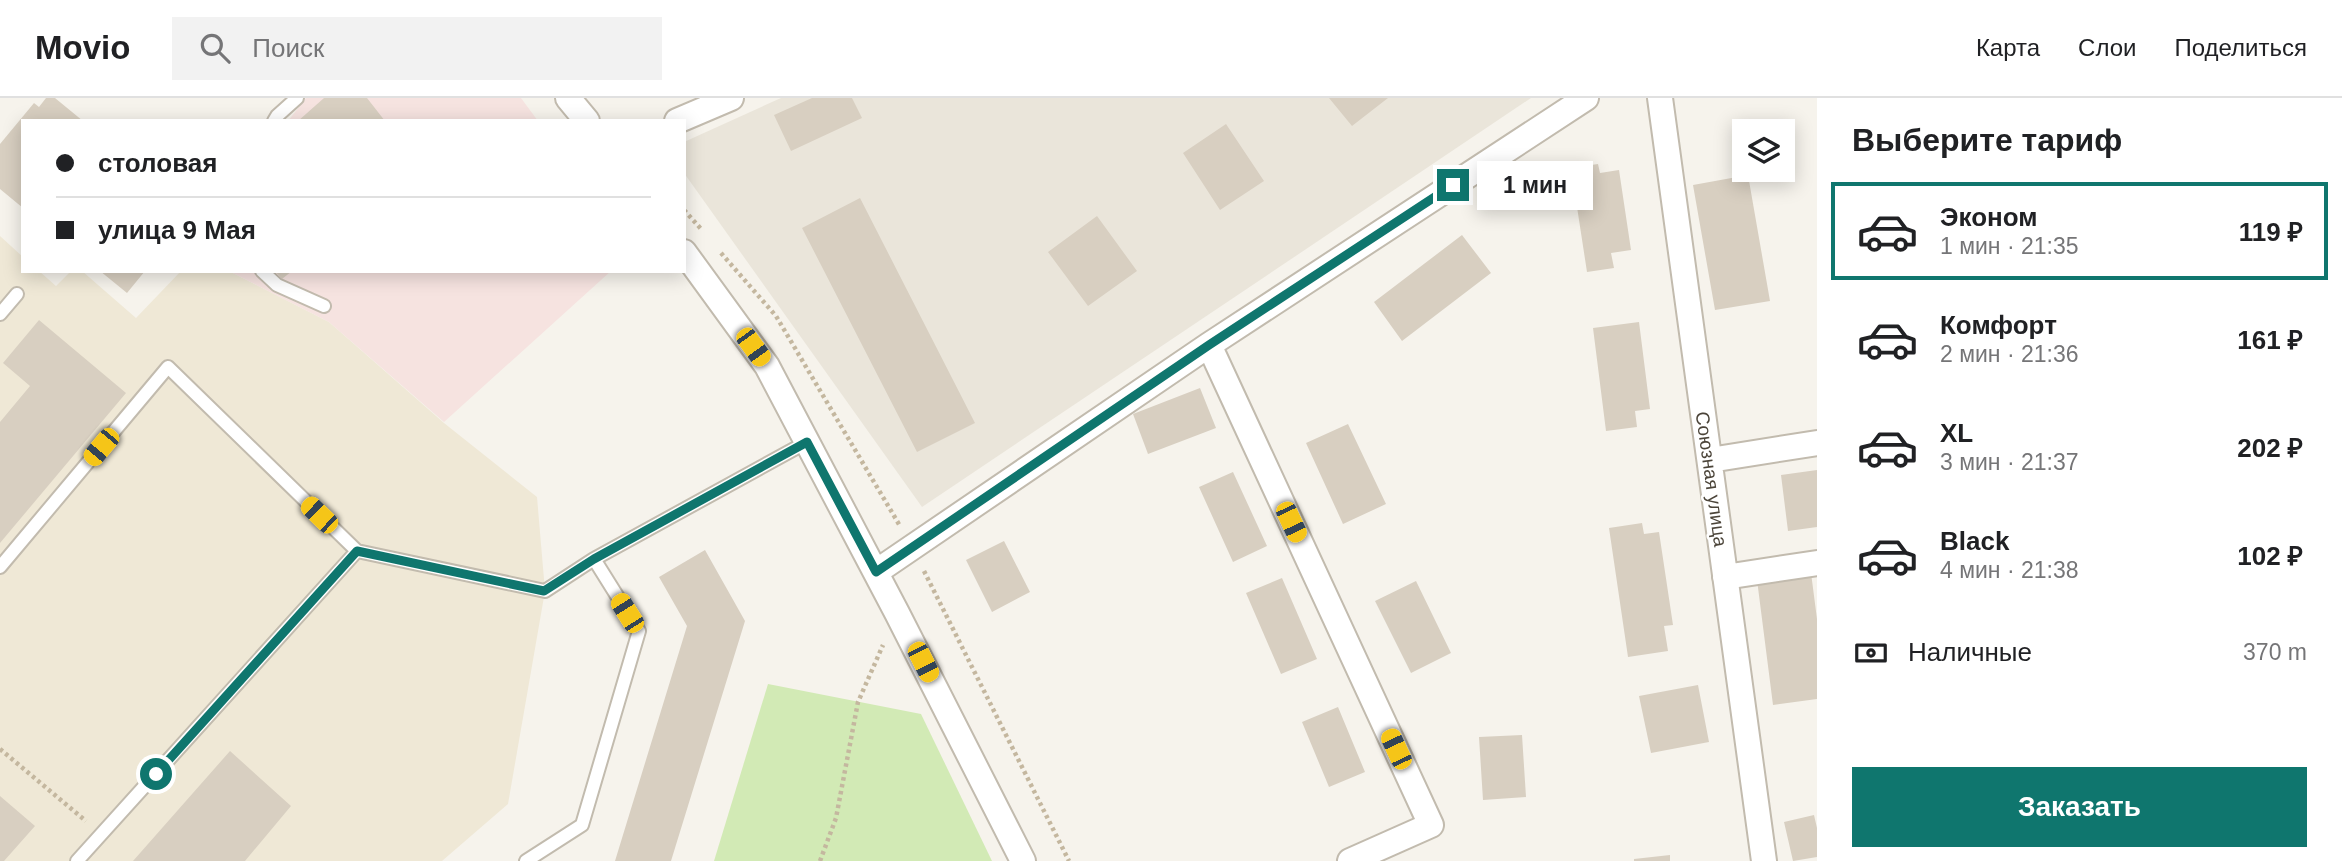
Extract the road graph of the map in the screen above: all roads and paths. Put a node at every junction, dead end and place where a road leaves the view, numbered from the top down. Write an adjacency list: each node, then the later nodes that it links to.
1 (297, 98): 6 (lane)
2 (568, 98): 7 (street)
3 (731, 98): 8 (street)
4 (1586, 98): 14 (street)
5 (1660, 98): 17 (street, Союзная улица)
6 (275, 119)
7 (585, 119)
8 (682, 119)
9 (686, 255): 15 (street)
10 (264, 273): 12 (lane)
11 (16, 294): 13 (lane)
12 (324, 306)
13 (0, 314)
14 (1209, 345): 22 (street); 31 (street)
15 (807, 442): 19 (lane); 22 (street)
16 (1817, 443): 17 (street)
17 (1710, 460): 23 (street, Союзная улица)
18 (357, 551): 19 (lane); 21 (lane); 26 (lane)
19 (594, 559): 28 (lane)
20 (1817, 563): 23 (street)
21 (0, 567)
22 (876, 572): 24 (street)
23 (1726, 576): 32 (street, Союзная улица)
24 (897, 613): 29 (path); 30 (street)
25 (0, 749): 26 (path)
26 (101, 834): 27 (lane)
27 (77, 861)
28 (526, 861)
29 (820, 861)
30 (1023, 861)
31 (1350, 861)
32 (1764, 861)

